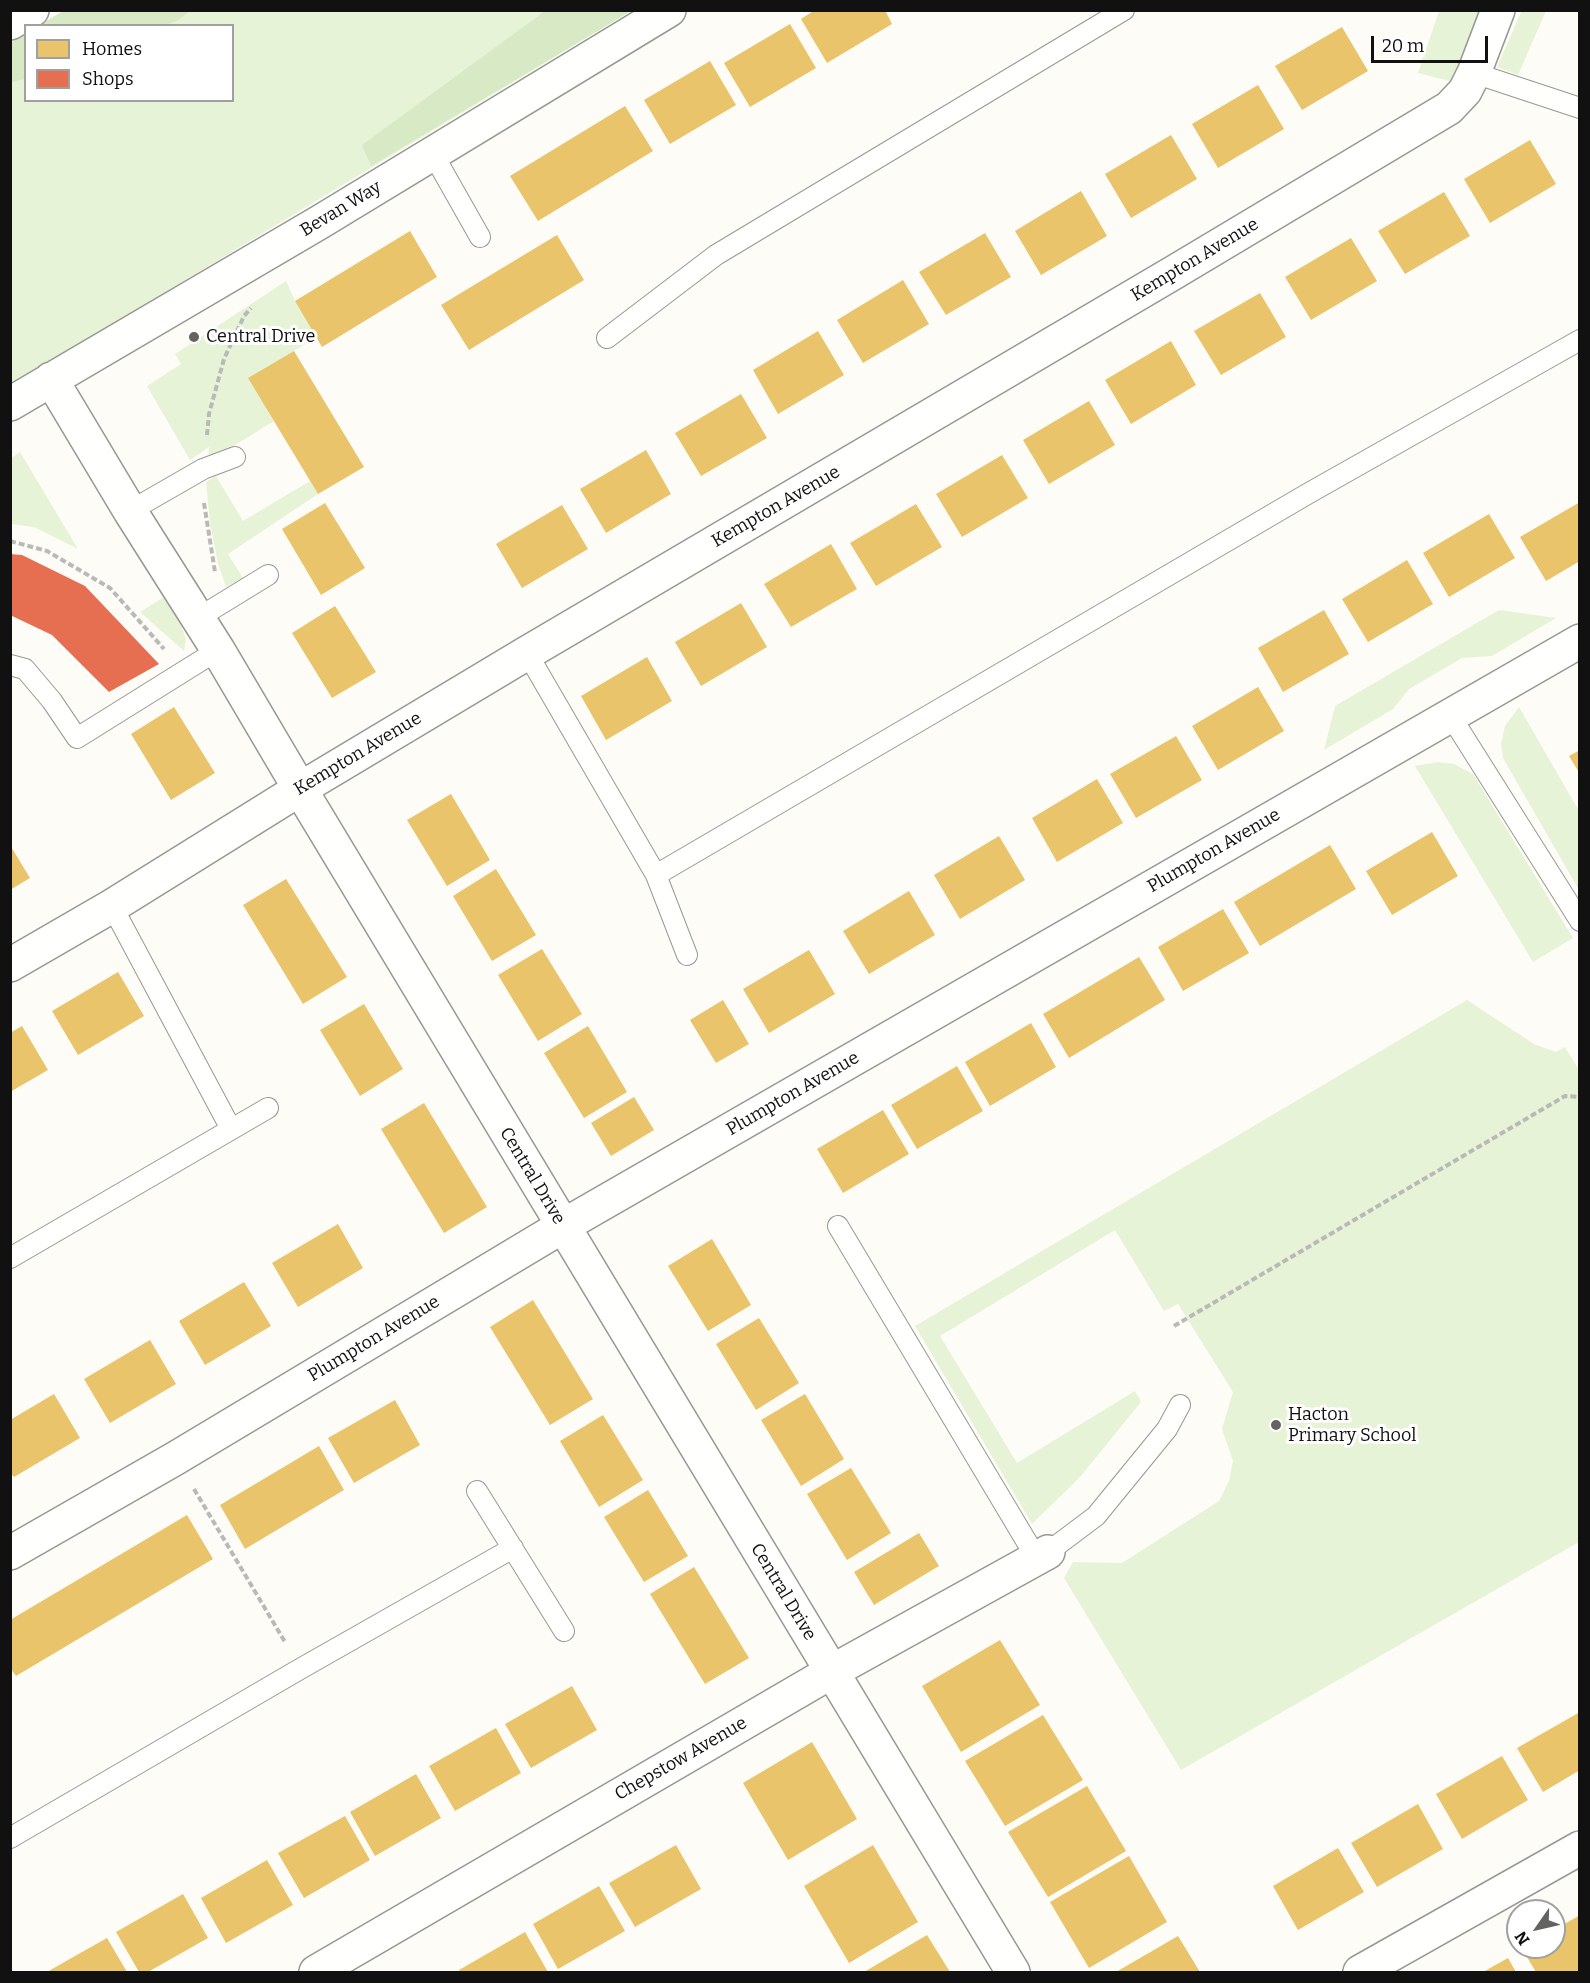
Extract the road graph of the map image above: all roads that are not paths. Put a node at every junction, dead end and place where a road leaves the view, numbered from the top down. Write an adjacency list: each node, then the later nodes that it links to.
1 (32, 10): 5 (street)
2 (669, 10): 8 (street, Bevan Way)
3 (1124, 10): 10 (lane)
4 (1498, 10): 6 (street, Kempton Avenue)
5 (10, 23)
6 (1474, 73): 7 (lane); 20 (street, Kempton Avenue)
7 (1580, 108)
8 (433, 154): 9 (lane); 12 (street, Bevan Way)
9 (480, 237)
10 (607, 338)
11 (1580, 340): 24 (lane)
12 (51, 379): 13 (street, Bevan Way); 15 (street, Central Drive)
13 (10, 404)
14 (235, 457): 15 (lane)
15 (130, 511): 17 (street, Central Drive)
16 (268, 575): 17 (lane)
17 (198, 618): 19 (street, Central Drive)
18 (1580, 641): 22 (street, Plumpton Avenue)
19 (218, 650): 21 (lane); 23 (street, Central Drive)
20 (527, 653): 23 (street, Kempton Avenue); 24 (lane)
21 (10, 665)
22 (1450, 715): 26 (lane); 31 (street, Plumpton Avenue)
23 (300, 789): 25 (street, Kempton Avenue); 31 (street, Central Drive)
24 (656, 875): 27 (lane)
25 (112, 906): 28 (street, Kempton Avenue); 30 (lane)
26 (1580, 921)
27 (687, 955)
28 (10, 965)
29 (268, 1108): 30 (lane)
30 (231, 1130): 33 (lane)
31 (563, 1226): 37 (street, Plumpton Avenue); 40 (street, Central Drive)
32 (838, 1226): 38 (lane)
33 (10, 1258)
34 (1180, 1405): 38 (lane)
35 (477, 1491): 36 (lane)
36 (513, 1548): 39 (lane); 41 (lane)
37 (10, 1553)
38 (1043, 1555): 40 (street, Chepstow Avenue)
39 (564, 1631)
40 (831, 1672): 43 (street, Chepstow Avenue); 44 (street, Central Drive)
41 (10, 1838)
42 (1580, 1848): 45 (street)
43 (316, 1972)
44 (1013, 1972)
45 (1360, 1972)

